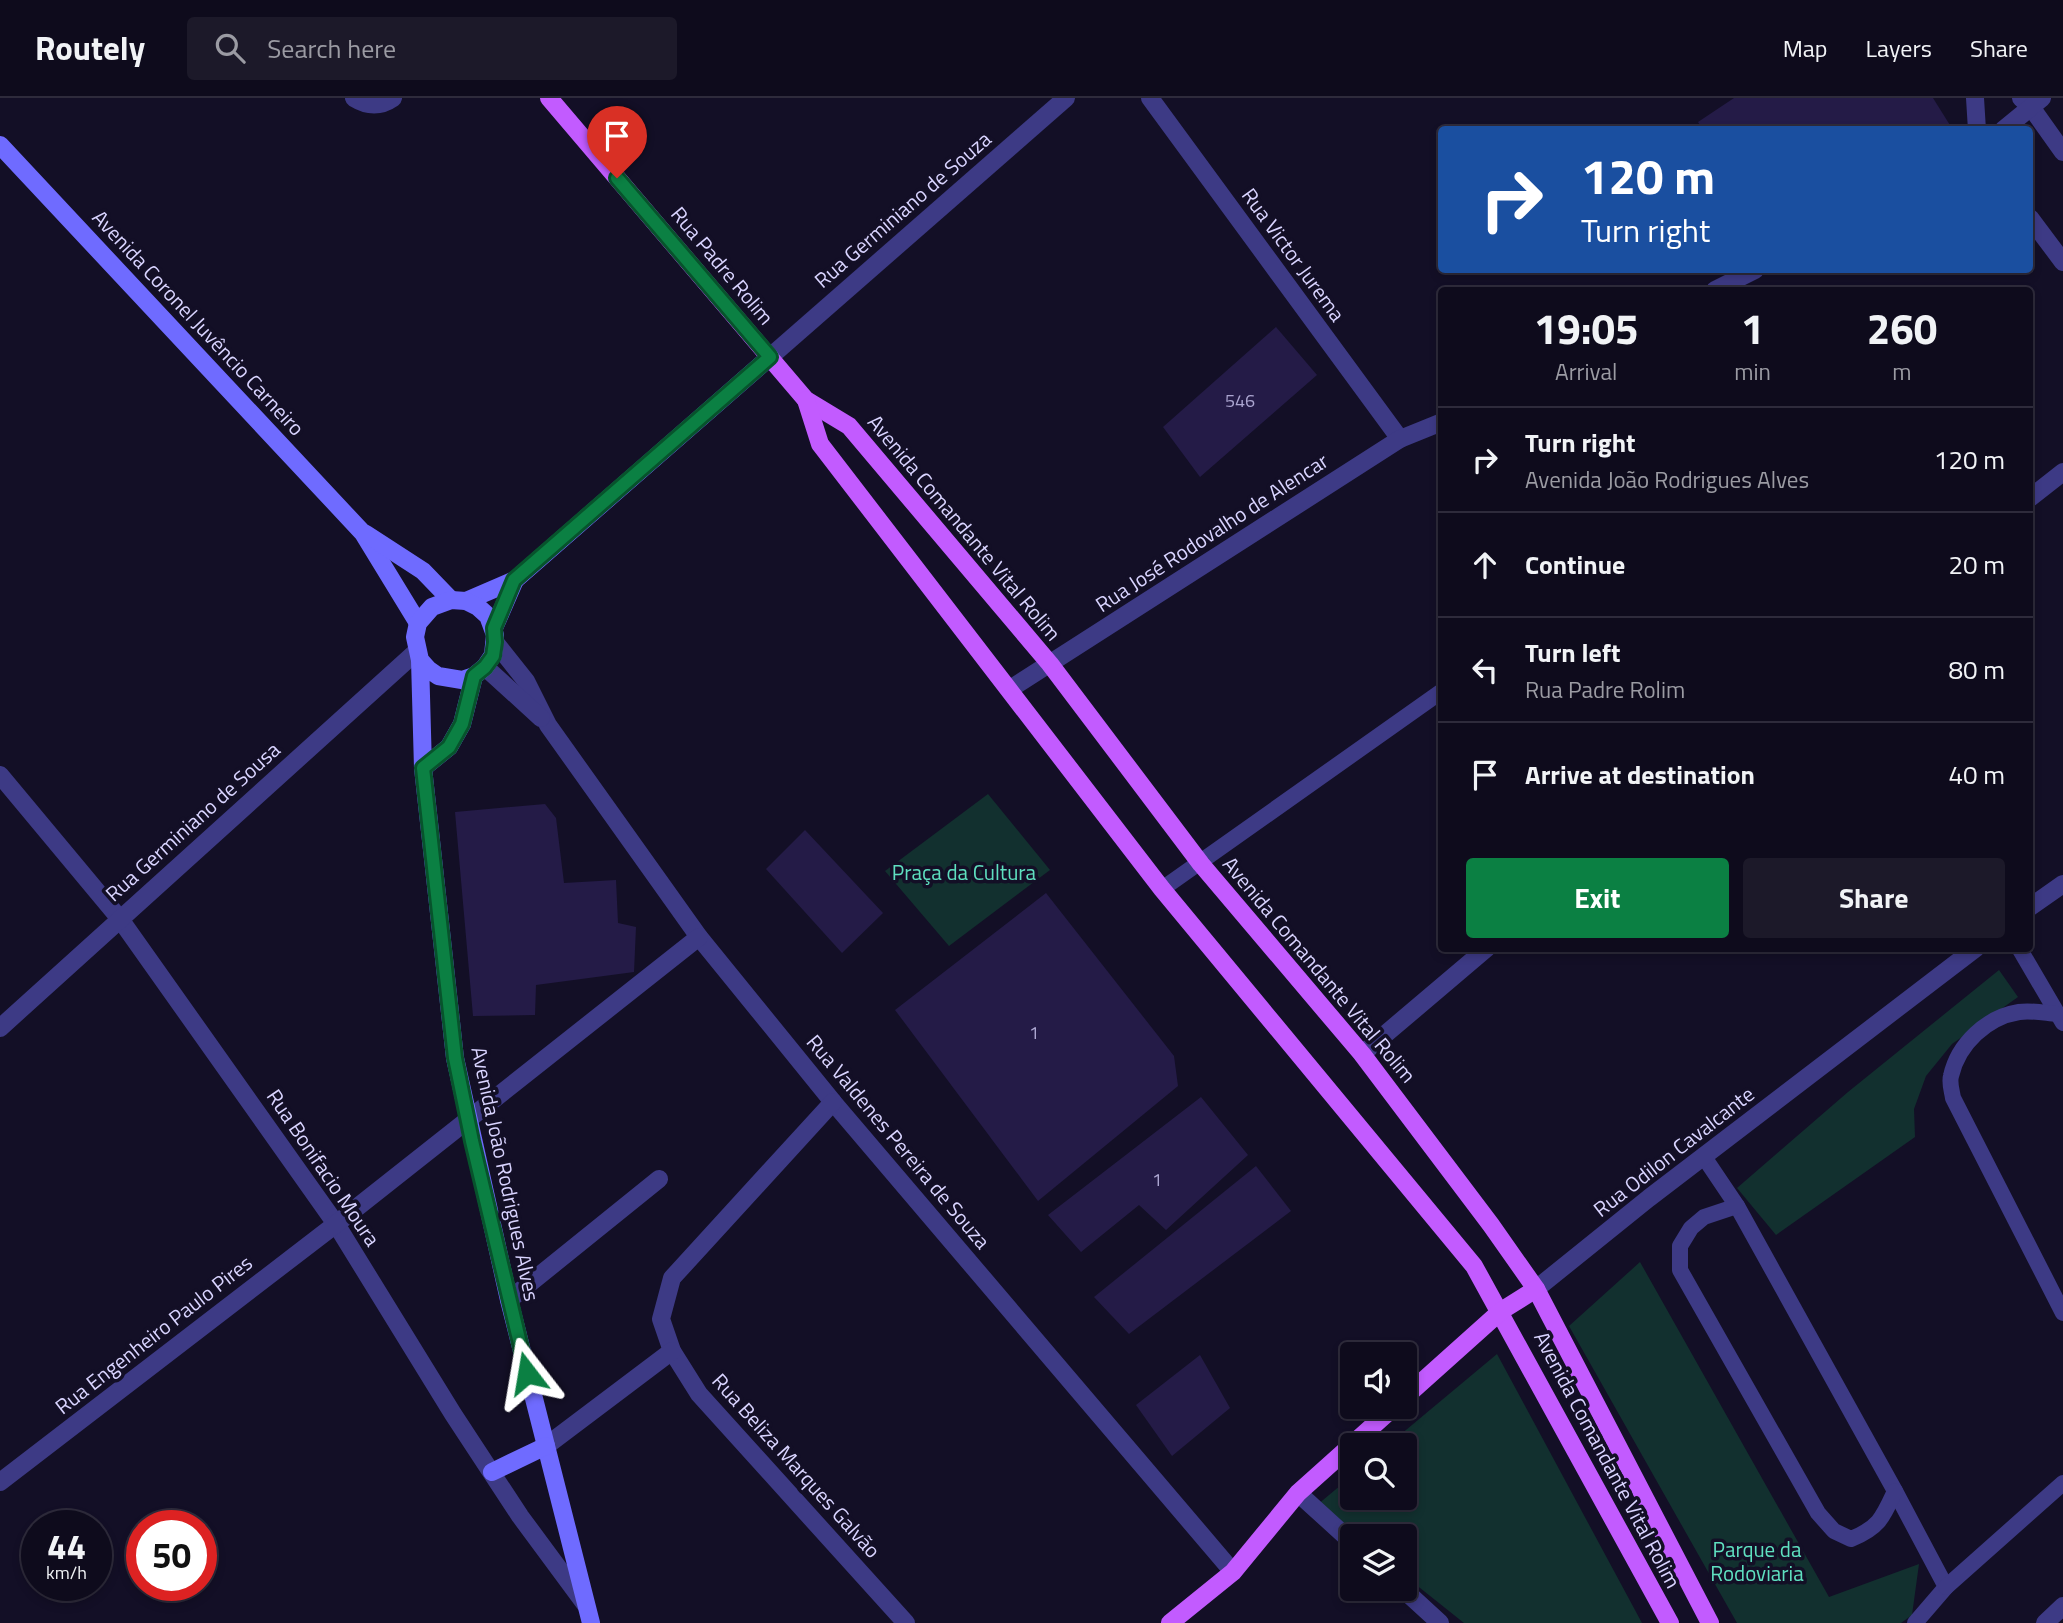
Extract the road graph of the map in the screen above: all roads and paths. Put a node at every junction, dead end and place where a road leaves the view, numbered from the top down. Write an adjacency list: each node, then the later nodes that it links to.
1 (354, 98): 2 (street)
2 (393, 98)
3 (549, 98): 16 (main road, Rua Padre Rolim)
4 (1066, 98): 16 (street, Rua Germiniano de Souza)
5 (1150, 98): 19 (street, Rua Victor Jurema)
6 (1975, 98): 8 (street)
7 (2031, 101): 9 (street); 11 (street)
8 (1977, 126)
9 (2007, 126)
10 (0, 145): 22 (main road, Avenida Coronel Juvêncio Carneiro)
11 (2063, 152)
12 (2033, 222): 13 (street)
13 (2063, 262)
14 (1749, 273): 15 (street)
15 (1721, 287)
16 (770, 357): 17 (main road, Rua Padre Rolim); 23 (main road)
17 (806, 400): 28 (main road, Avenida Comandante Vital Rolim); 30 (main road, Avenida Comandante Vital Rolim)
18 (1438, 424): 19 (street, Rua José Rodovalho de Alencar)
19 (1400, 439): 28 (street, Rua José Rodovalho de Alencar)
20 (2063, 472): 21 (street)
21 (2033, 496)
22 (363, 533): 24 (main road, Avenida Coronel Juvêncio Carneiro); 25 (main road, Avenida Coronel Juvêncio Carneiro)
23 (514, 580): 24 (main road); 26 (main road)
24 (459, 601): 25 (main road); 26 (main road)
25 (418, 623): 27 (main road)
26 (495, 635): 29 (main road); 32 (street, Rua Valdenes Pereira de Souza)
27 (418, 655): 29 (main road); 33 (main road, Avenida João Rodrigues Alves); 39 (street, Rua Germiniano de Sousa)
28 (1050, 664): 30 (street, Rua José Rodovalho de Alencar); 35 (main road, Avenida Comandante Vital Rolim)
29 (480, 672): 32 (street, Rua Valdenes Pereira de Souza); 33 (main road)
30 (1010, 689): 37 (main road, Avenida Comandante Vital Rolim)
31 (1438, 694): 35 (lane)
32 (548, 725): 40 (street, Rua Valdenes Pereira de Souza)
33 (423, 768): 48 (main road, Avenida João Rodrigues Alves)
34 (0, 775): 39 (street, Rua Bonifacio Moura)
35 (1201, 864): 37 (lane); 46 (main road, Avenida Comandante Vital Rolim)
36 (2063, 884): 38 (street)
37 (1162, 889): 55 (main road, Avenida Comandante Vital Rolim)
38 (2033, 906)
39 (120, 919): 45 (street, Rua Germiniano de Sousa); 52 (street, Rua Bonifacio Moura)
40 (699, 937): 47 (street, Rua Valdenes Pereira de Souza); 48 (street, Rua Engenheiro Paulo Pires)
41 (1482, 952): 46 (street)
42 (1971, 952): 49 (street, Rua Odilon Cavalcante)
43 (2021, 952): 44 (lane)
44 (2060, 1018): 56 (lane)
45 (0, 1028)
46 (1362, 1054): 53 (main road, Avenida Comandante Vital Rolim)
47 (834, 1102): 57 (street, Rua Beliza Marques Galvão); 67 (street, Rua Valdenes Pereira de Souza)
48 (467, 1119): 52 (street, Rua Engenheiro Paulo Pires); 54 (main road, Avenida João Rodrigues Alves)
49 (1704, 1157): 51 (lane); 53 (street, Rua Odilon Cavalcante)
50 (659, 1179): 54 (street)
51 (1737, 1206): 64 (lane); 64 (lane)
52 (336, 1224): 61 (street, Rua Bonifacio Moura); 62 (street, Rua Engenheiro Paulo Pires)
53 (1536, 1289): 55 (main road, Rua Odilon Cavalcante); 77 (main road, Avenida Comandante Vital Rolim)
54 (509, 1300): 60 (main road, Avenida João Rodrigues Alves)
55 (1501, 1311): 58 (main road, Rua Odilon Cavalcante); 76 (main road, Avenida Comandante Vital Rolim)
56 (2063, 1313)
57 (673, 1351): 60 (street); 73 (street, Rua Beliza Marques Galvão)
58 (1417, 1386)
59 (1381, 1419): 65 (main road)
60 (546, 1446): 61 (main road); 70 (main road, Avenida João Rodrigues Alves)
61 (492, 1472): 70 (street, Rua Bonifacio Moura)
62 (0, 1482)
63 (2063, 1483): 68 (lane)
64 (1895, 1491): 68 (lane)
65 (1298, 1493): 66 (street); 67 (main road)
66 (1340, 1531)
67 (1233, 1572): 74 (main road)
68 (1946, 1587): 78 (lane)
69 (1416, 1601): 75 (street)
70 (585, 1604): 72 (main road, Avenida João Rodrigues Alves)
71 (2063, 1606): 79 (street)
72 (591, 1623)
73 (906, 1623)
74 (1170, 1623)
75 (1440, 1623)
76 (1670, 1623)
77 (1710, 1623)
78 (1915, 1623)
79 (2045, 1623)

